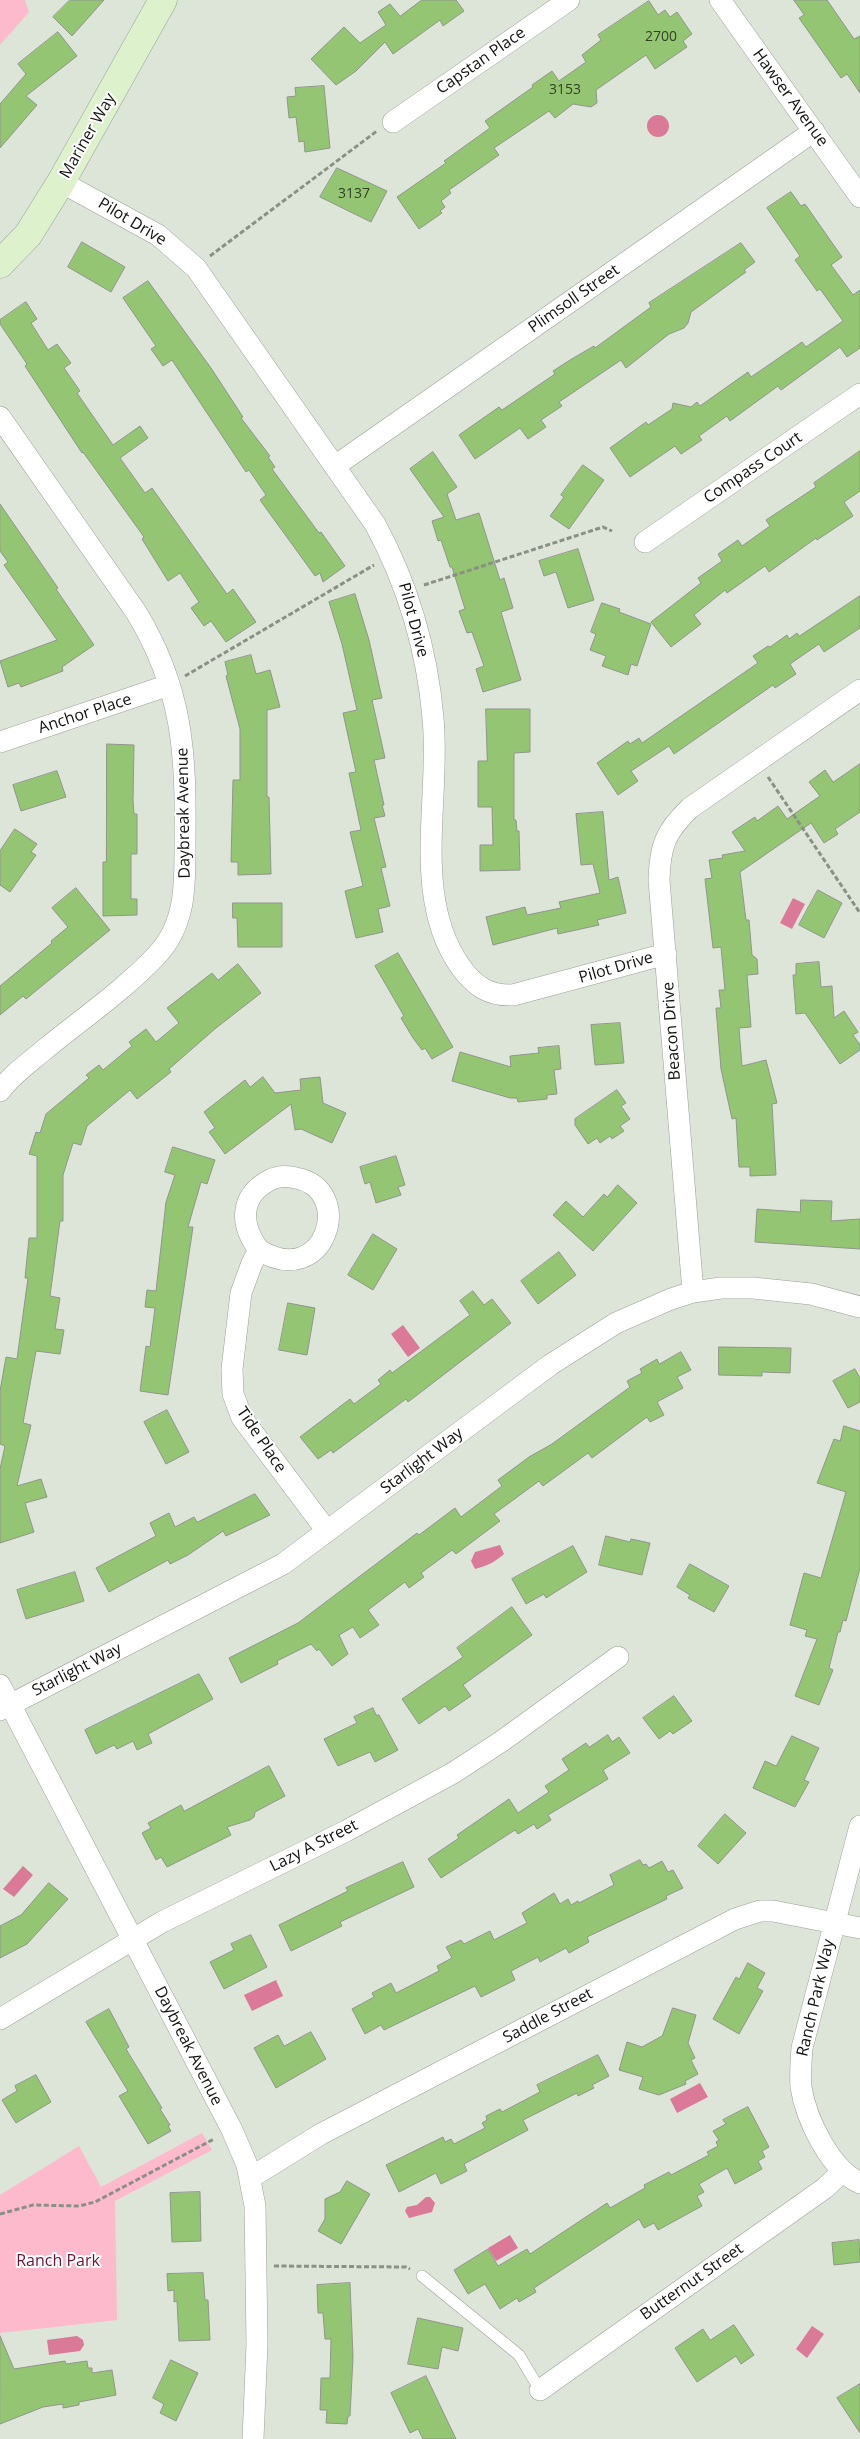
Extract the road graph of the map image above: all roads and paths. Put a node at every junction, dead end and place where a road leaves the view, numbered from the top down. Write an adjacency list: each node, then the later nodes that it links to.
1 (163, 0): 6 (main road, Mariner Way)
2 (569, 0): 4 (street, Capstan Place)
3 (720, 0): 5 (street, Hawser Avenue)
4 (393, 122): 9 (path)
5 (814, 131): 7 (street, Hawser Avenue); 12 (street, Plimsoll Street)
6 (62, 182): 8 (main road, Mariner Way); 9 (street, Pilot Drive)
7 (860, 197)
8 (0, 264)
9 (196, 268): 12 (street, Pilot Drive)
10 (860, 394): 14 (street, Compass Court)
11 (0, 417): 17 (street, Daybreak Avenue)
12 (334, 466): 15 (street, Pilot Drive)
13 (612, 530): 16 (path)
14 (645, 542)
15 (391, 554): 17 (path); 22 (street, Pilot Drive)
16 (421, 586)
17 (169, 685): 19 (street, Anchor Place); 23 (street, Daybreak Avenue)
18 (860, 690): 22 (street, Beacon Drive)
19 (0, 742)
20 (773, 785): 21 (path)
21 (860, 913)
22 (666, 954): 25 (street, Beacon Drive)
23 (0, 1091)
24 (259, 1250): 27 (street, Tide Place)
25 (693, 1292): 26 (street, Starlight Way); 27 (street, Starlight Way)
26 (860, 1307)
27 (327, 1532): 30 (street, Starlight Way)
28 (618, 1657): 34 (street, Lazy A Street)
29 (0, 1685): 30 (street, Daybreak Avenue)
30 (4, 1707): 34 (street, Daybreak Avenue)
31 (860, 1826): 32 (street, Ranch Park Way)
32 (833, 1923): 33 (street, Saddle Street); 37 (street, Ranch Park Way); 38 (street, Saddle Street)
33 (860, 1928)
34 (133, 1939): 35 (street, Lazy A Street); 36 (street, Daybreak Avenue)
35 (0, 2020)
36 (232, 2130): 38 (street, Daybreak Avenue); 40 (path)
37 (842, 2172): 39 (street, Ranch Park Way); 43 (street, Butternut Street)
38 (250, 2178): 41 (street, Daybreak Avenue)
39 (860, 2183)
40 (0, 2214)
41 (257, 2266): 42 (path); 44 (street, Daybreak Avenue)
42 (422, 2276): 43 (lane)
43 (540, 2390)
44 (253, 2439)

